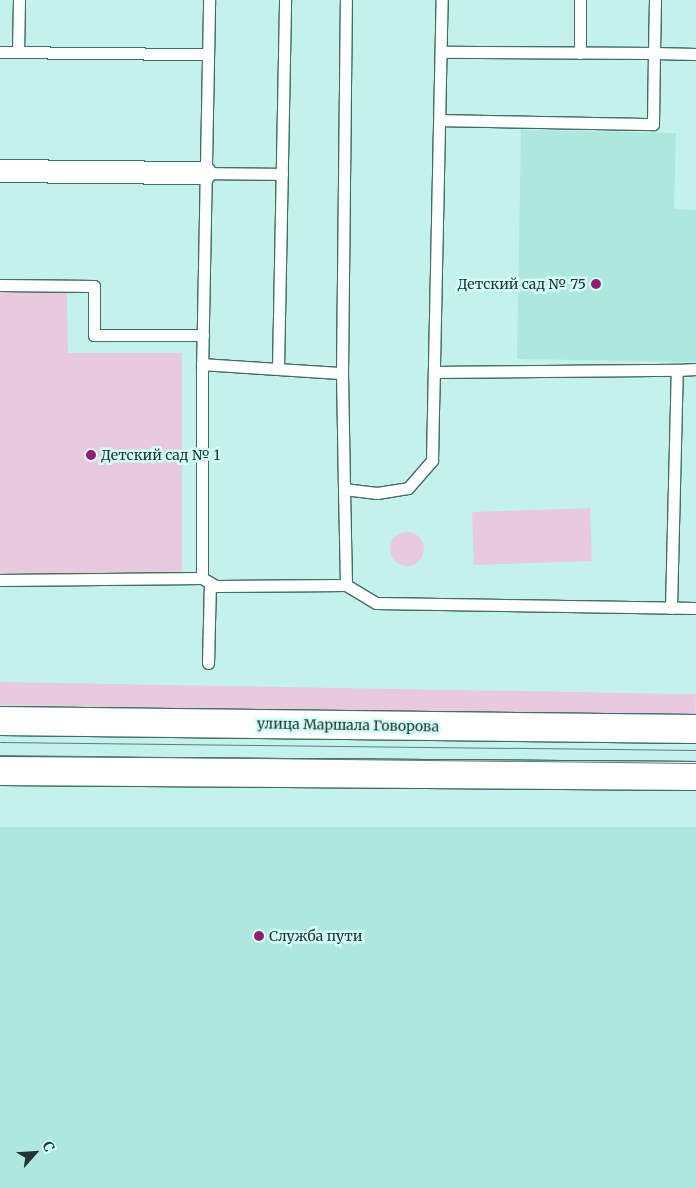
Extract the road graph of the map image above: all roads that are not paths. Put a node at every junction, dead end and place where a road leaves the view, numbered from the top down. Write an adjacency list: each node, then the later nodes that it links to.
1 (19, 0): 9 (lane)
2 (209, 0): 13 (lane)
3 (286, 0): 18 (lane)
4 (346, 0): 26 (lane)
5 (442, 0): 10 (lane)
6 (580, 0): 11 (lane)
7 (655, 0): 12 (lane)
8 (0, 52): 9 (lane)
9 (18, 52): 13 (lane)
10 (442, 52): 11 (lane); 15 (lane)
11 (580, 53): 12 (lane)
12 (654, 53): 14 (lane); 15 (lane)
13 (208, 54): 17 (lane)
14 (696, 54)
15 (441, 120): 25 (lane)
16 (0, 171): 17 (street)
17 (205, 173): 18 (lane); 20 (lane)
18 (282, 174): 22 (lane)
19 (0, 285): 20 (lane)
20 (203, 336): 21 (lane)
21 (202, 364): 22 (lane); 29 (lane)
22 (278, 369): 26 (lane)
23 (696, 369): 24 (lane)
24 (677, 370): 25 (lane); 31 (lane)
25 (436, 372): 27 (lane)
26 (342, 373): 27 (lane)
27 (344, 489): 30 (lane)
28 (0, 580): 29 (lane)
29 (206, 580): 30 (lane); 33 (lane)
30 (346, 585): 31 (lane)
31 (671, 608): 32 (lane)
32 (696, 608)
33 (208, 663)
34 (0, 721): 35 (main road, улица Маршала Говорова)
35 (696, 729)
36 (0, 771): 37 (main road)
37 (696, 776)

